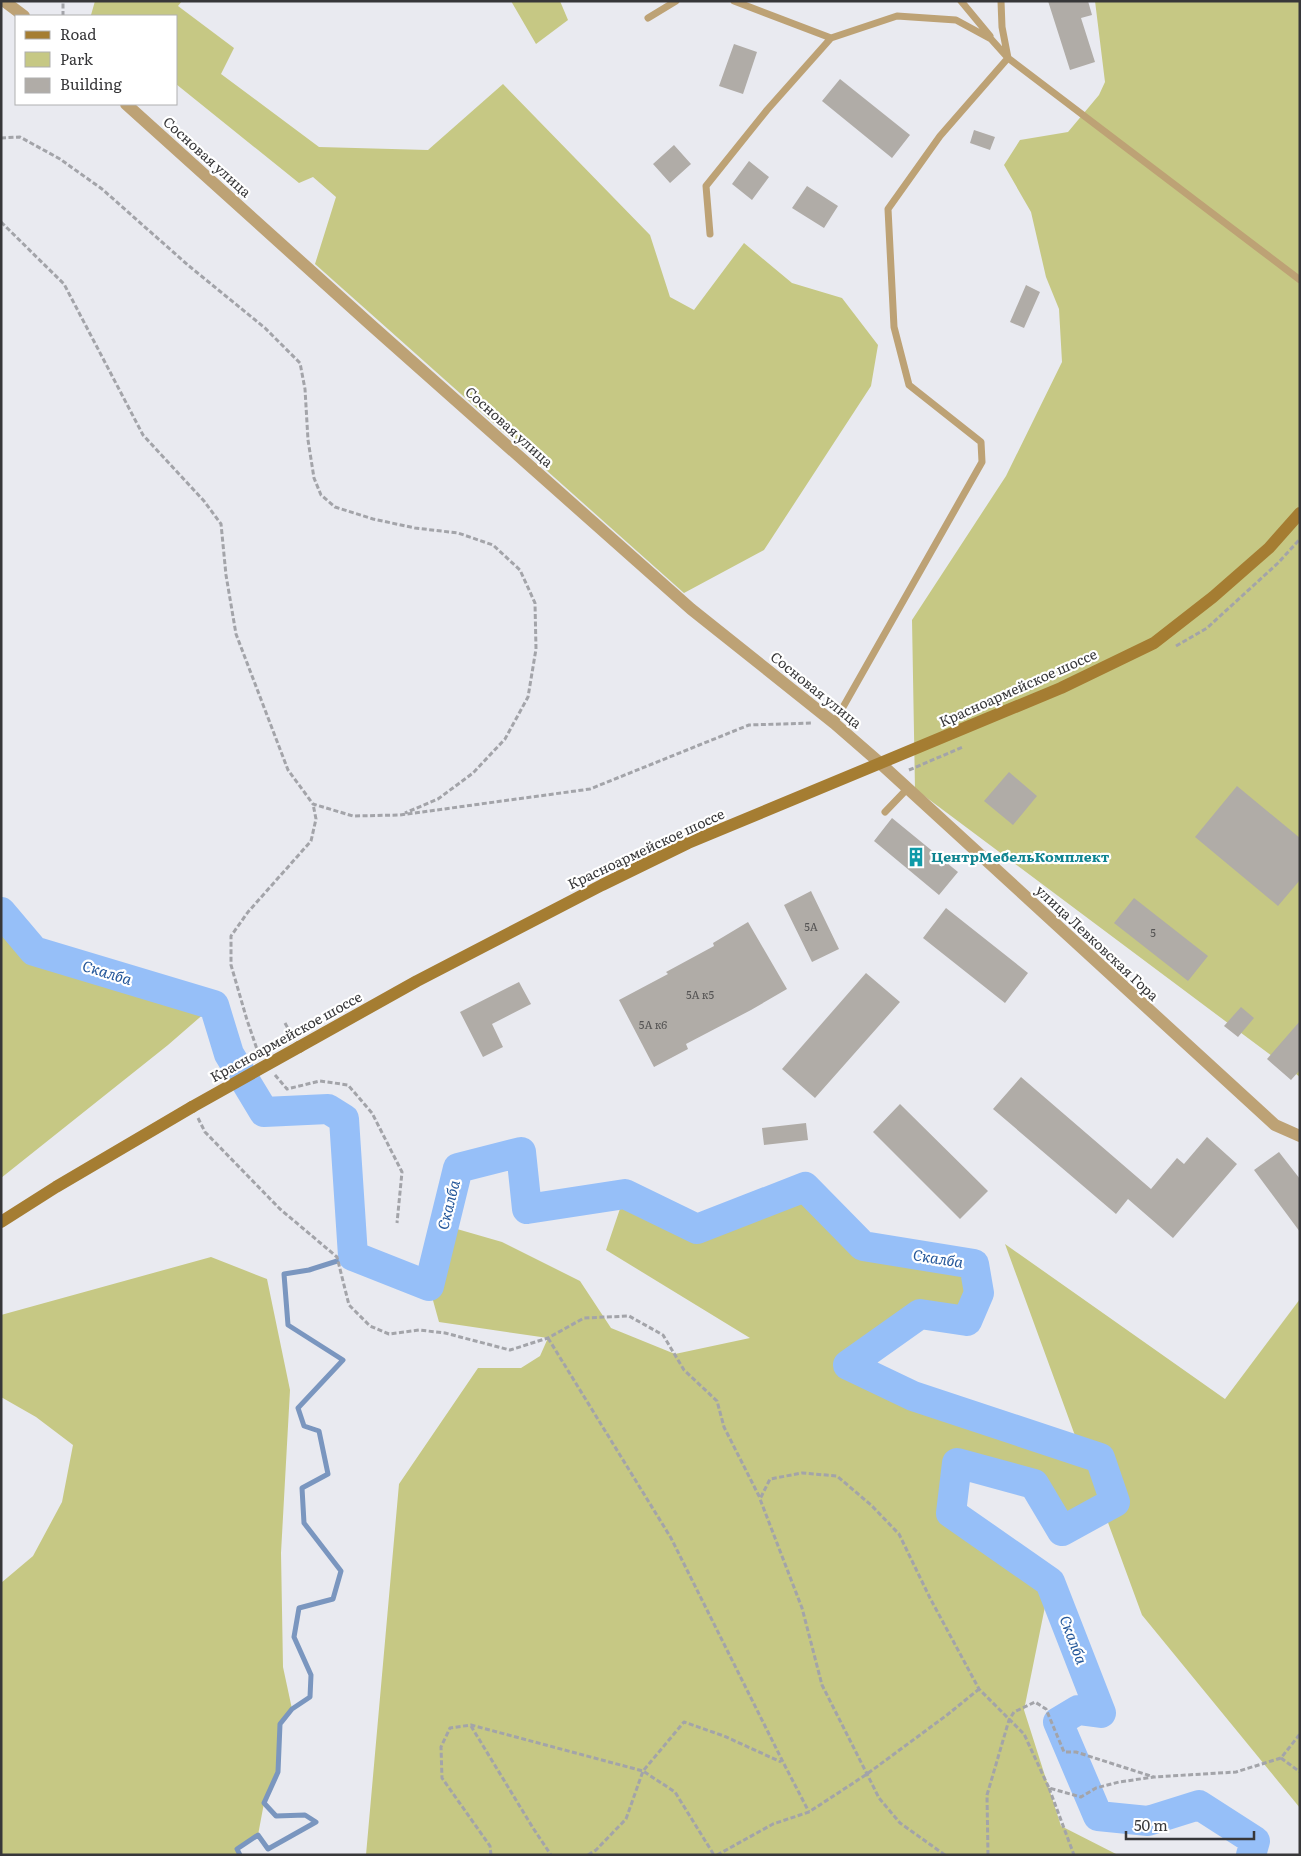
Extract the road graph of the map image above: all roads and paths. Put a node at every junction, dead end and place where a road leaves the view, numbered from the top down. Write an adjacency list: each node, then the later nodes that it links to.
1 (4, 1): 7 (street)
2 (63, 1): 8 (path)
3 (676, 1): 9 (lane)
4 (734, 1): 10 (lane)
5 (961, 1): 11 (lane)
6 (1002, 1): 12 (lane)
7 (23, 15)
8 (62, 15)
9 (648, 18)
10 (831, 38): 11 (lane); 16 (lane)
11 (991, 39): 12 (lane)
12 (1008, 58): 17 (lane); 19 (lane)
13 (127, 105): 19 (street, Сосновая улица)
14 (1, 138): 24 (path)
15 (1, 222): 22 (path)
16 (710, 234)
17 (1300, 280)
18 (1300, 513): 20 (main road, Красноармейское шоссе)
19 (834, 723): 20 (street, Сосновая улица); 24 (path)
20 (880, 763): 21 (street, улица Левковская Гора); 29 (main road, Красноармейское шоссе, bridge)
21 (908, 788): 23 (lane); 28 (street, улица Левковская Гора)
22 (313, 804): 24 (path); 25 (path)
23 (885, 812)
24 (400, 815)
25 (261, 1060)
26 (274, 1074): 30 (path)
27 (206, 1132): 31 (path)
28 (1300, 1136)
29 (1, 1222)
30 (397, 1223)
31 (548, 1338): 32 (path); 38 (path)
32 (760, 1499): 33 (path); 41 (path)
33 (979, 1689): 34 (path); 41 (path)
34 (1009, 1720): 42 (path); 43 (path); 50 (path)
35 (471, 1725): 39 (path); 45 (path); 46 (path)
36 (1300, 1734): 37 (path)
37 (1281, 1758): 40 (path); 42 (path)
38 (782, 1762): 39 (path); 44 (path)
39 (643, 1771): 47 (path); 48 (path)
40 (1300, 1772)
41 (866, 1774): 44 (path); 49 (path)
42 (1154, 1777): 43 (path)
43 (1049, 1788): 51 (path)
44 (809, 1812): 48 (path)
45 (491, 1855)
46 (551, 1855)
47 (588, 1855)
48 (715, 1855)
49 (945, 1855)
50 (988, 1855)
51 (1074, 1855)

